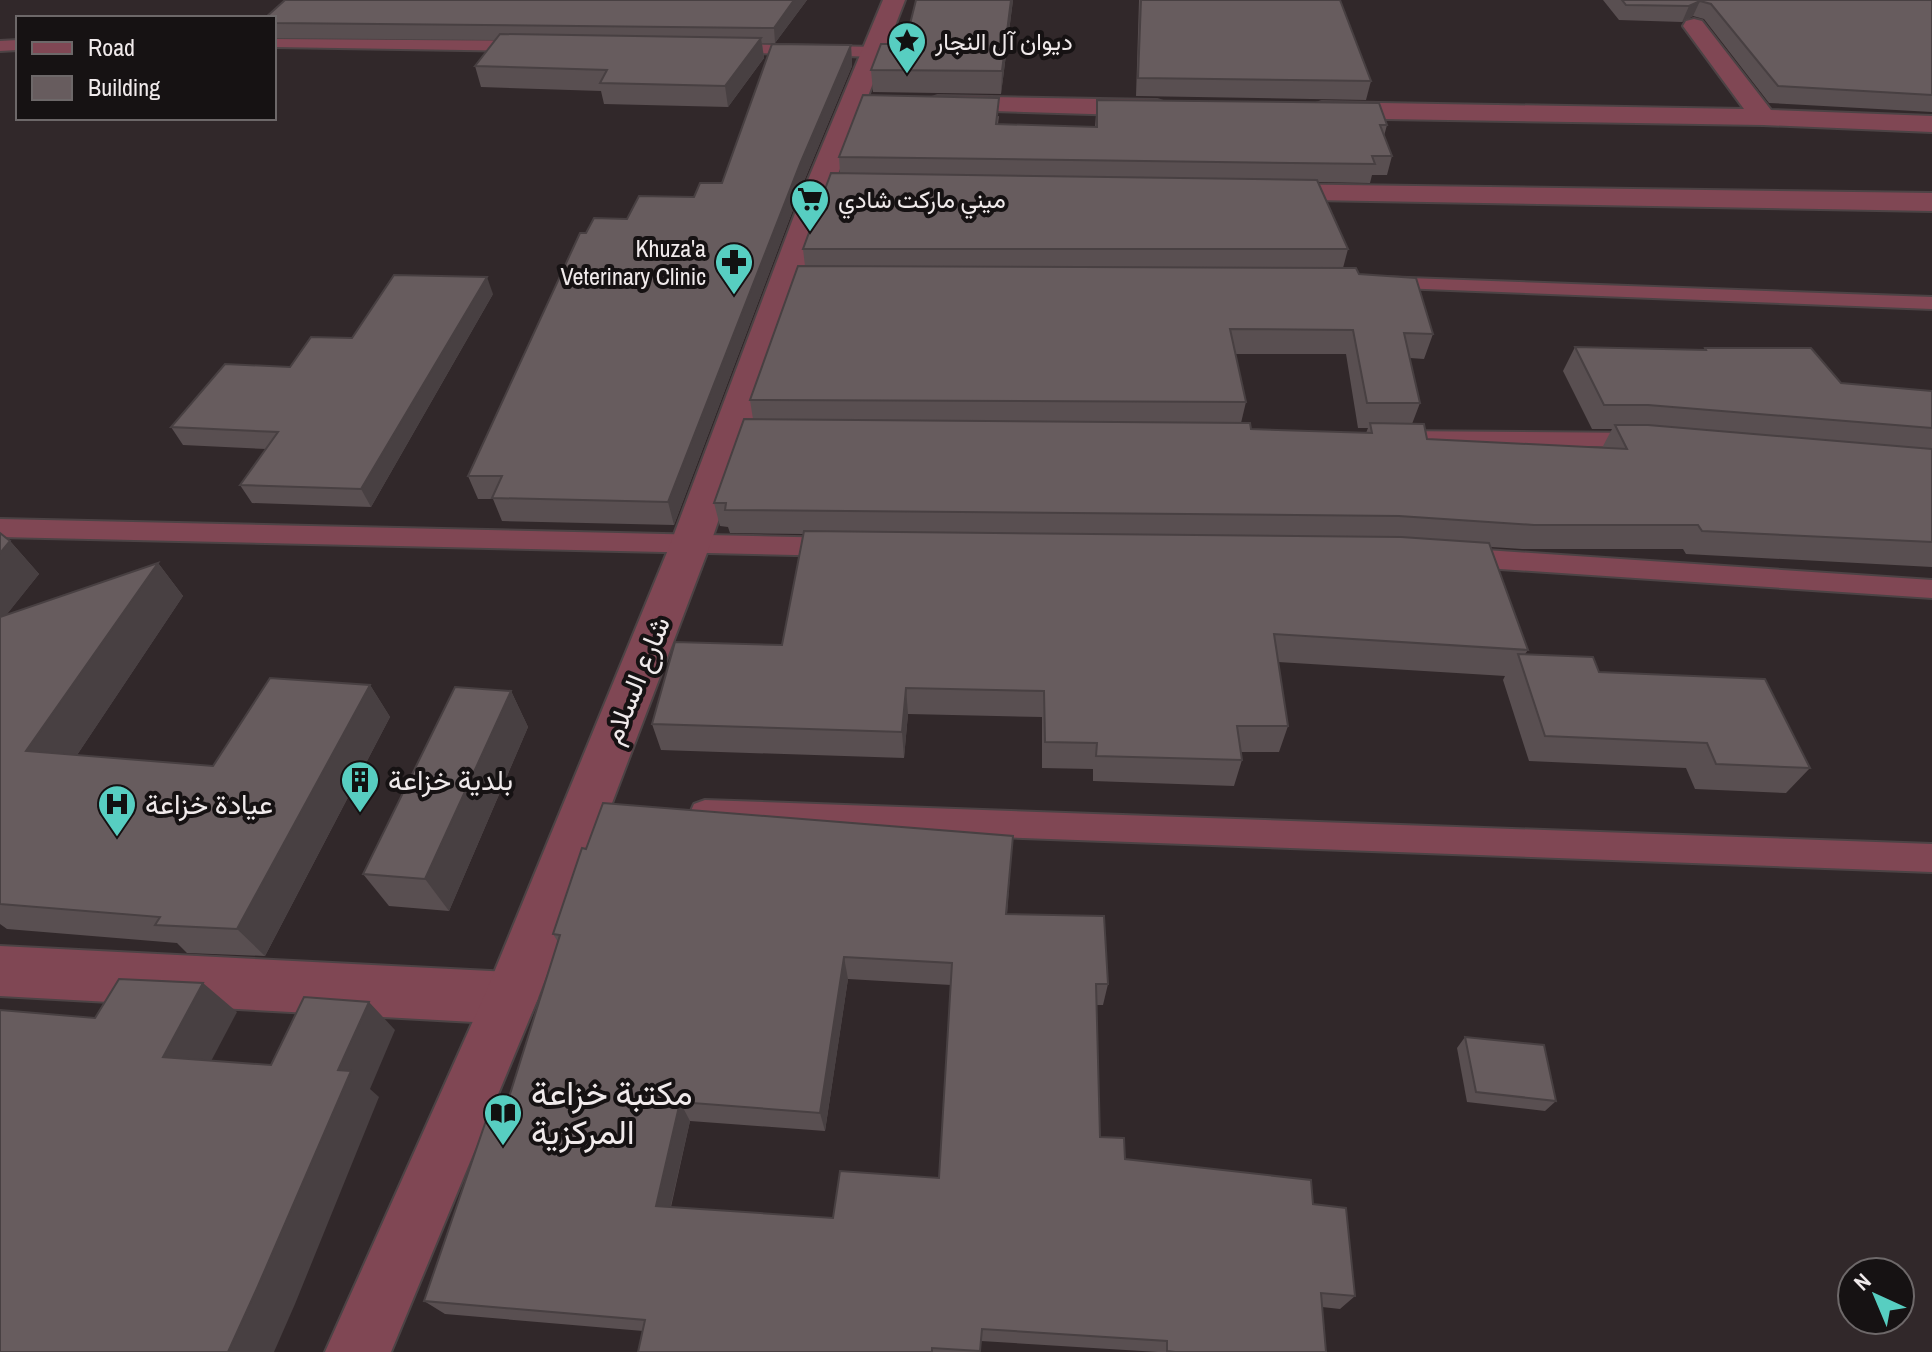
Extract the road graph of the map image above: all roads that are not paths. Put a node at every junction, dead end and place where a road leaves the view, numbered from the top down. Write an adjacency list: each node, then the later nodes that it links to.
1 (894, 0): 6 (street, شارع السلام)
2 (1694, 26): 10 (street)
3 (276, 43): 4 (lane)
4 (541, 46)
5 (716, 49): 6 (lane)
6 (876, 52): 19 (street, شارع السلام)
7 (916, 104): 8 (street)
8 (1187, 108)
9 (1299, 110): 10 (street)
10 (1763, 117): 11 (street)
11 (1932, 124)
12 (1234, 193): 13 (street)
13 (1932, 202)
14 (1366, 283): 15 (lane)
15 (1932, 303)
16 (1365, 438): 17 (lane)
17 (1667, 442)
18 (0, 528): 19 (lane)
19 (690, 545): 20 (lane); 26 (street, شارع السلام)
20 (865, 547)
21 (1437, 556): 22 (lane)
22 (1932, 589)
23 (679, 812): 24 (lane)
24 (1932, 858)
25 (0, 971): 26 (street)
26 (511, 998): 27 (street, شارع السلام)
27 (358, 1352)

